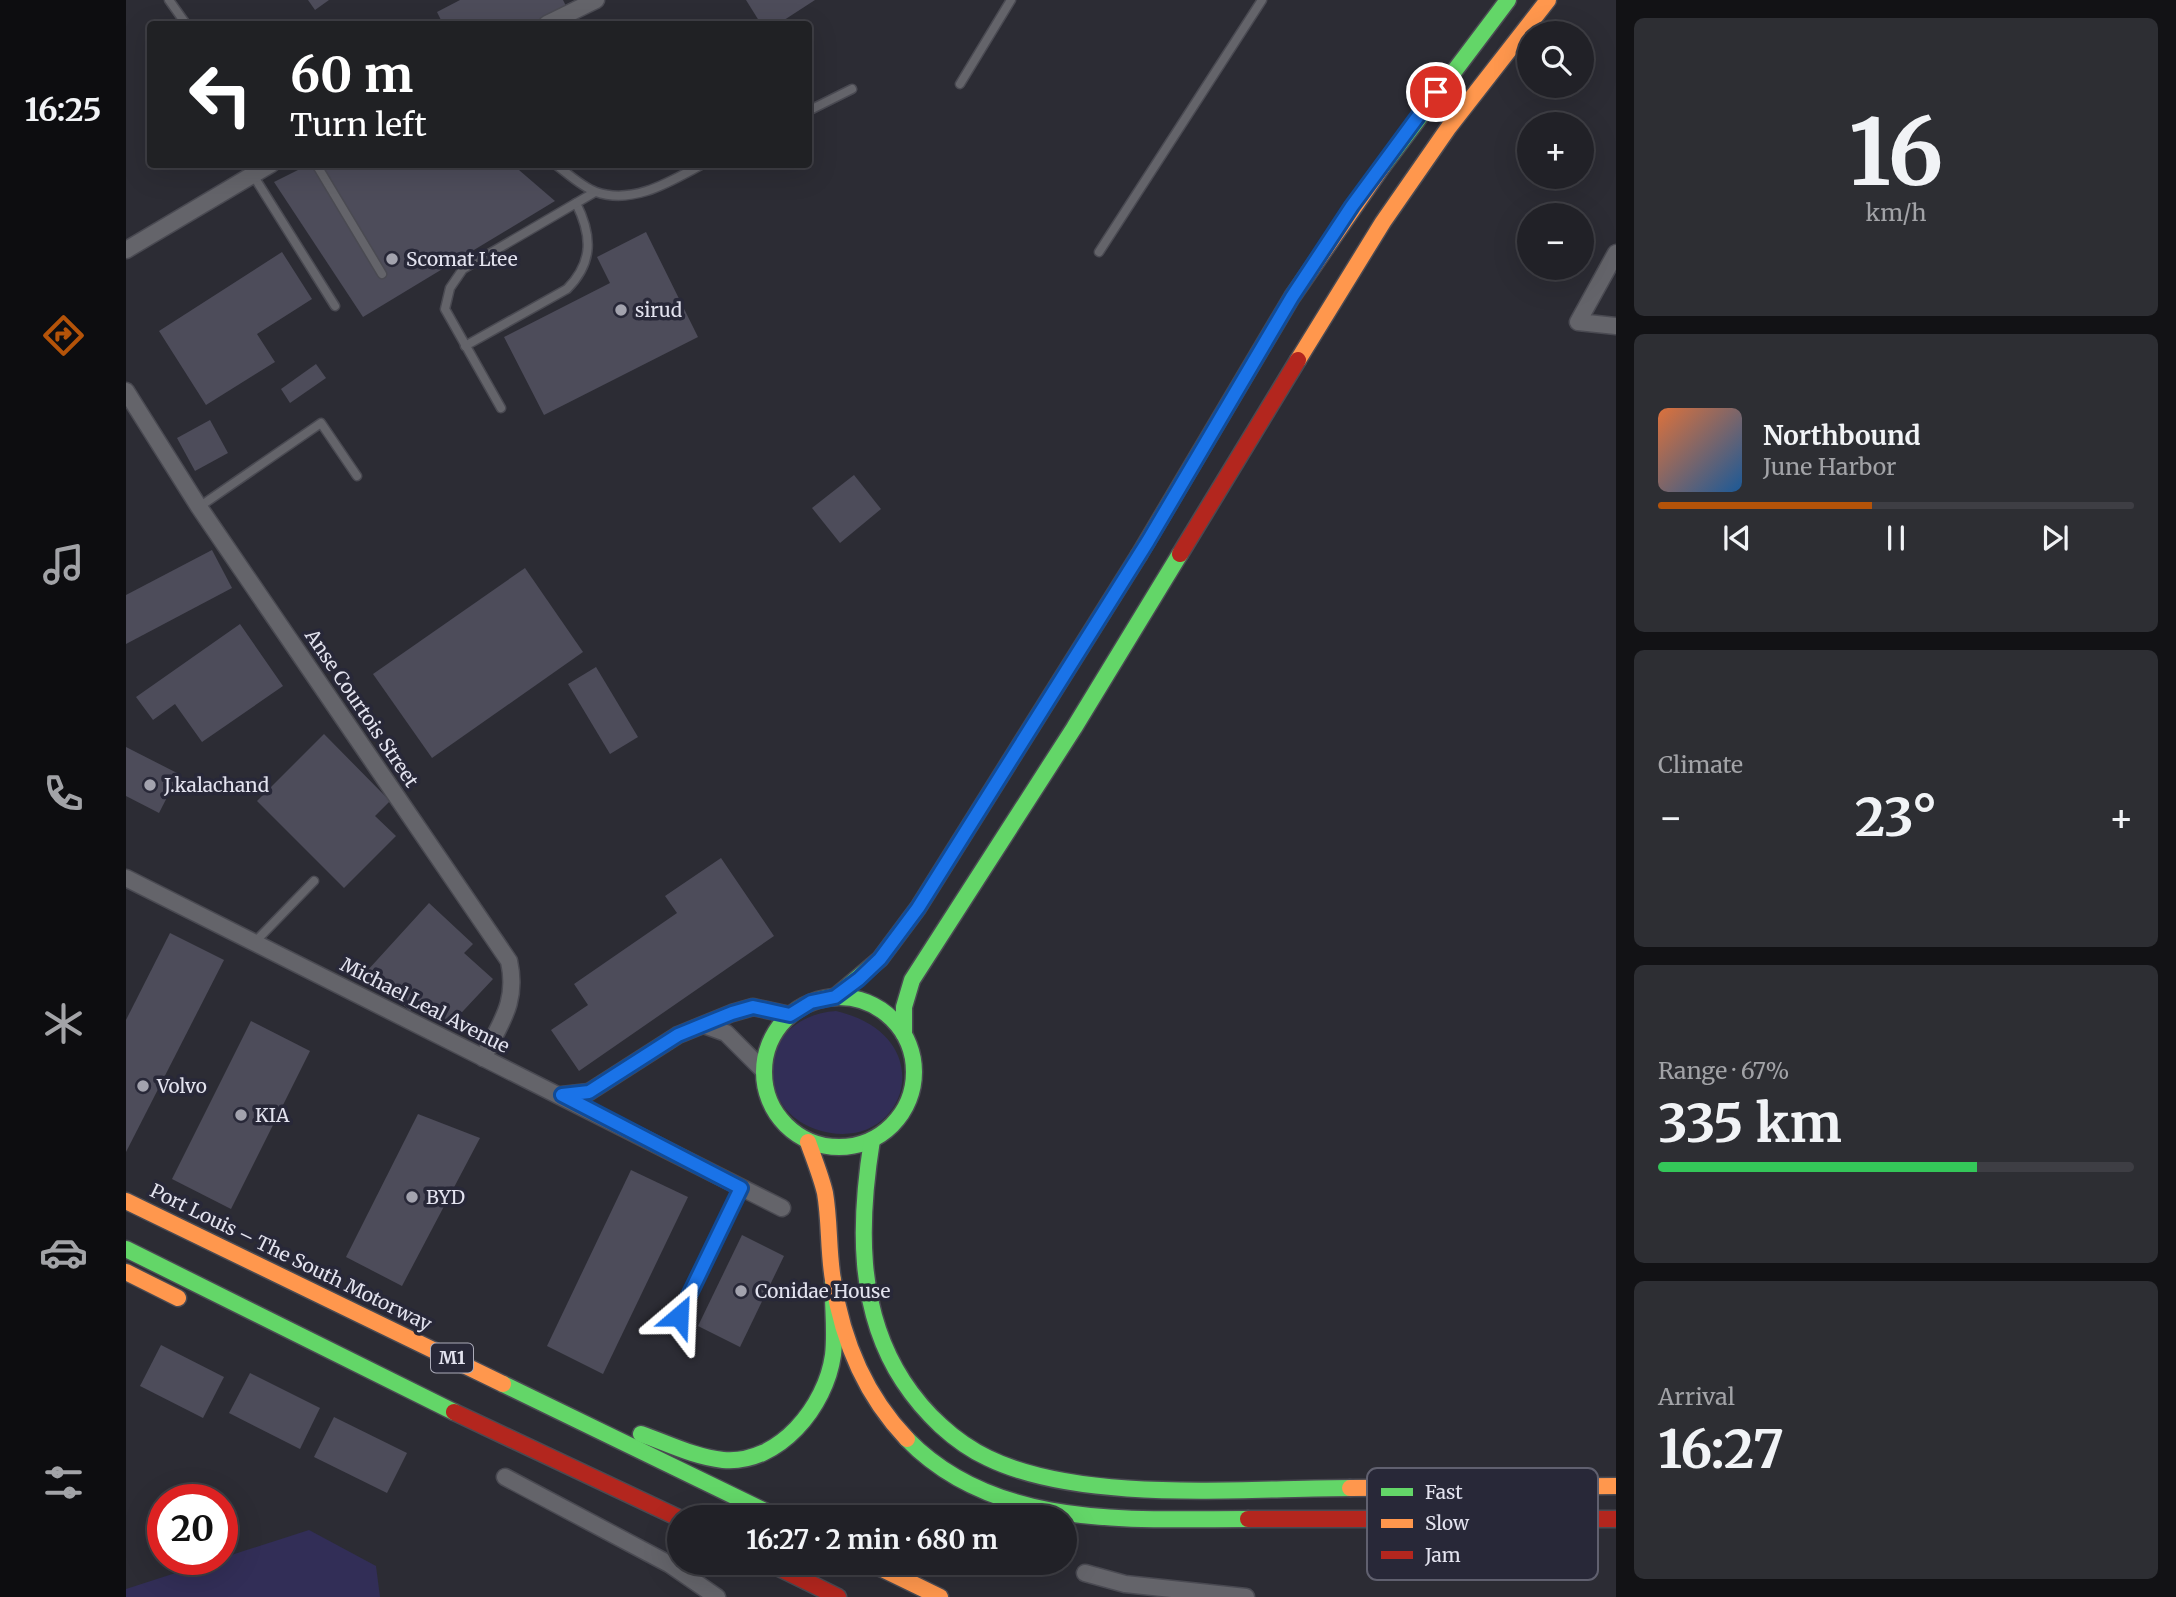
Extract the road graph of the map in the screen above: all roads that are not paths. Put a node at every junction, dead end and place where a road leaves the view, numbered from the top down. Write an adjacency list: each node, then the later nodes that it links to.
1 (169, 0): 7 (lane)
2 (596, 0): 8 (street)
3 (1011, 0): 9 (lane)
4 (1262, 0): 20 (lane)
5 (1508, 0): 33 (main road)
6 (1548, 0): 36 (main road)
7 (184, 21)
8 (553, 21)
9 (960, 84)
10 (852, 89): 11 (lane)
11 (812, 109)
12 (264, 168): 16 (street)
13 (318, 168): 22 (lane)
14 (561, 168): 17 (lane)
15 (695, 168): 17 (lane)
16 (253, 175): 19 (street); 23 (lane)
17 (594, 192): 18 (lane)
18 (576, 203): 25 (lane); 25 (lane)
19 (126, 250)
20 (1099, 252)
21 (1616, 253): 24 (street)
22 (382, 274)
23 (334, 306)
24 (1616, 326)
25 (465, 346): 27 (lane)
26 (126, 391): 29 (street, Anse Courtois Street)
27 (501, 408)
28 (357, 475): 29 (lane)
29 (199, 507): 37 (street, Anse Courtois Street)
30 (126, 878): 32 (street, Michael Leal Avenue)
31 (314, 881): 32 (lane)
32 (255, 942): 37 (street, Michael Leal Avenue)
33 (835, 997): 34 (main road); 36 (main road)
34 (790, 1015): 35 (street); 38 (main road)
35 (704, 1026): 38 (street); 39 (street)
36 (904, 1034): 40 (main road)
37 (483, 1058): 39 (street, Michael Leal Avenue)
38 (764, 1070): 41 (main road)
39 (562, 1095): 42 (street, Michael Leal Avenue)
40 (872, 1140): 41 (main road); 56 (main road)
41 (808, 1142): 47 (main road)
42 (741, 1188): 44 (street, Michael Leal Avenue); 49 (lane)
43 (126, 1201): 51 (main road, Port Louis – The South Motorway / M1)
44 (782, 1208)
45 (126, 1249): 52 (main road, M1)
46 (126, 1272): 48 (main road)
47 (833, 1280): 51 (main road); 61 (main road)
48 (199, 1308)
49 (679, 1316)
50 (358, 1384): 52 (main road)
51 (544, 1403): 57 (main road, Port Louis – The South Motorway / M1)
52 (458, 1415): 58 (main road, M1)
53 (505, 1477): 65 (street)
54 (1598, 1486): 55 (main road)
55 (1616, 1486)
56 (1367, 1488)
57 (752, 1505)
58 (667, 1512)
59 (1598, 1519): 60 (main road)
60 (1616, 1519)
61 (1367, 1520)
62 (1085, 1573): 68 (street)
63 (793, 1575): 66 (main road)
64 (895, 1575): 67 (main road)
65 (717, 1597)
66 (838, 1597)
67 (940, 1597)
68 (1246, 1597)

